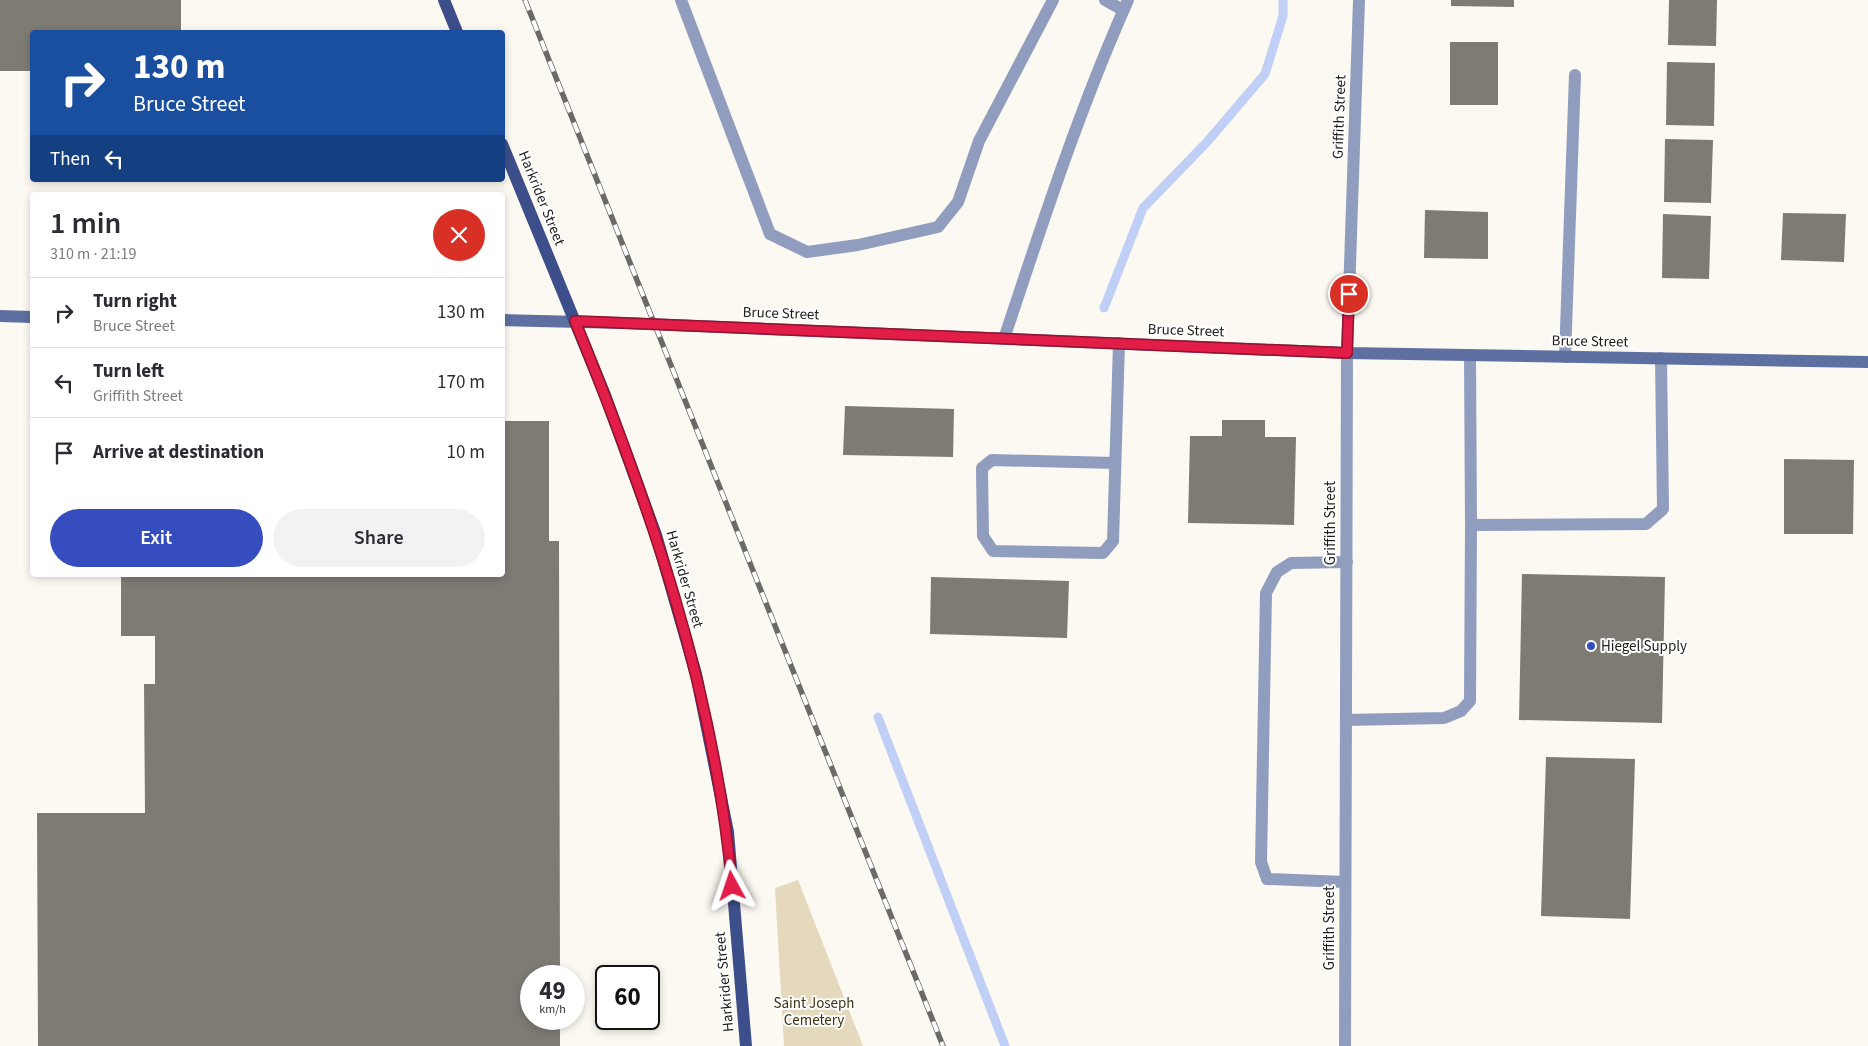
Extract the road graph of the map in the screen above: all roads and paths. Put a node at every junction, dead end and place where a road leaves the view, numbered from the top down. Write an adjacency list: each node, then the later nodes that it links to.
1 (444, 0): 7 (main road)
2 (680, 0): 3 (street)
3 (1053, 0)
4 (1105, 0): 6 (street)
5 (1359, 0): 16 (street, Griffith Street)
6 (1125, 5): 14 (street)
7 (456, 30)
8 (1575, 75): 18 (street)
9 (505, 151): 13 (main road, Harkrider Street)
10 (0, 316): 11 (street)
11 (30, 317)
12 (505, 320): 13 (street, Bruce Street)
13 (575, 321): 14 (street, Bruce Street); 26 (main road, Harkrider Street)
14 (1004, 338): 15 (street, Bruce Street)
15 (1119, 343): 16 (street, Bruce Street); 21 (street)
16 (1347, 353): 17 (street, Bruce Street); 23 (street, Griffith Street)
17 (1470, 355): 18 (street, Bruce Street); 22 (street)
18 (1565, 357): 19 (street, Bruce Street)
19 (1661, 358): 20 (street, Bruce Street); 22 (street)
20 (1868, 362)
21 (1115, 462): 21 (street)
22 (1471, 525): 24 (street)
23 (1346, 562): 24 (street, Griffith Street); 25 (street)
24 (1346, 720): 25 (street, Griffith Street)
25 (1345, 882): 27 (street, Griffith Street)
26 (746, 1046)
27 (1345, 1046)

